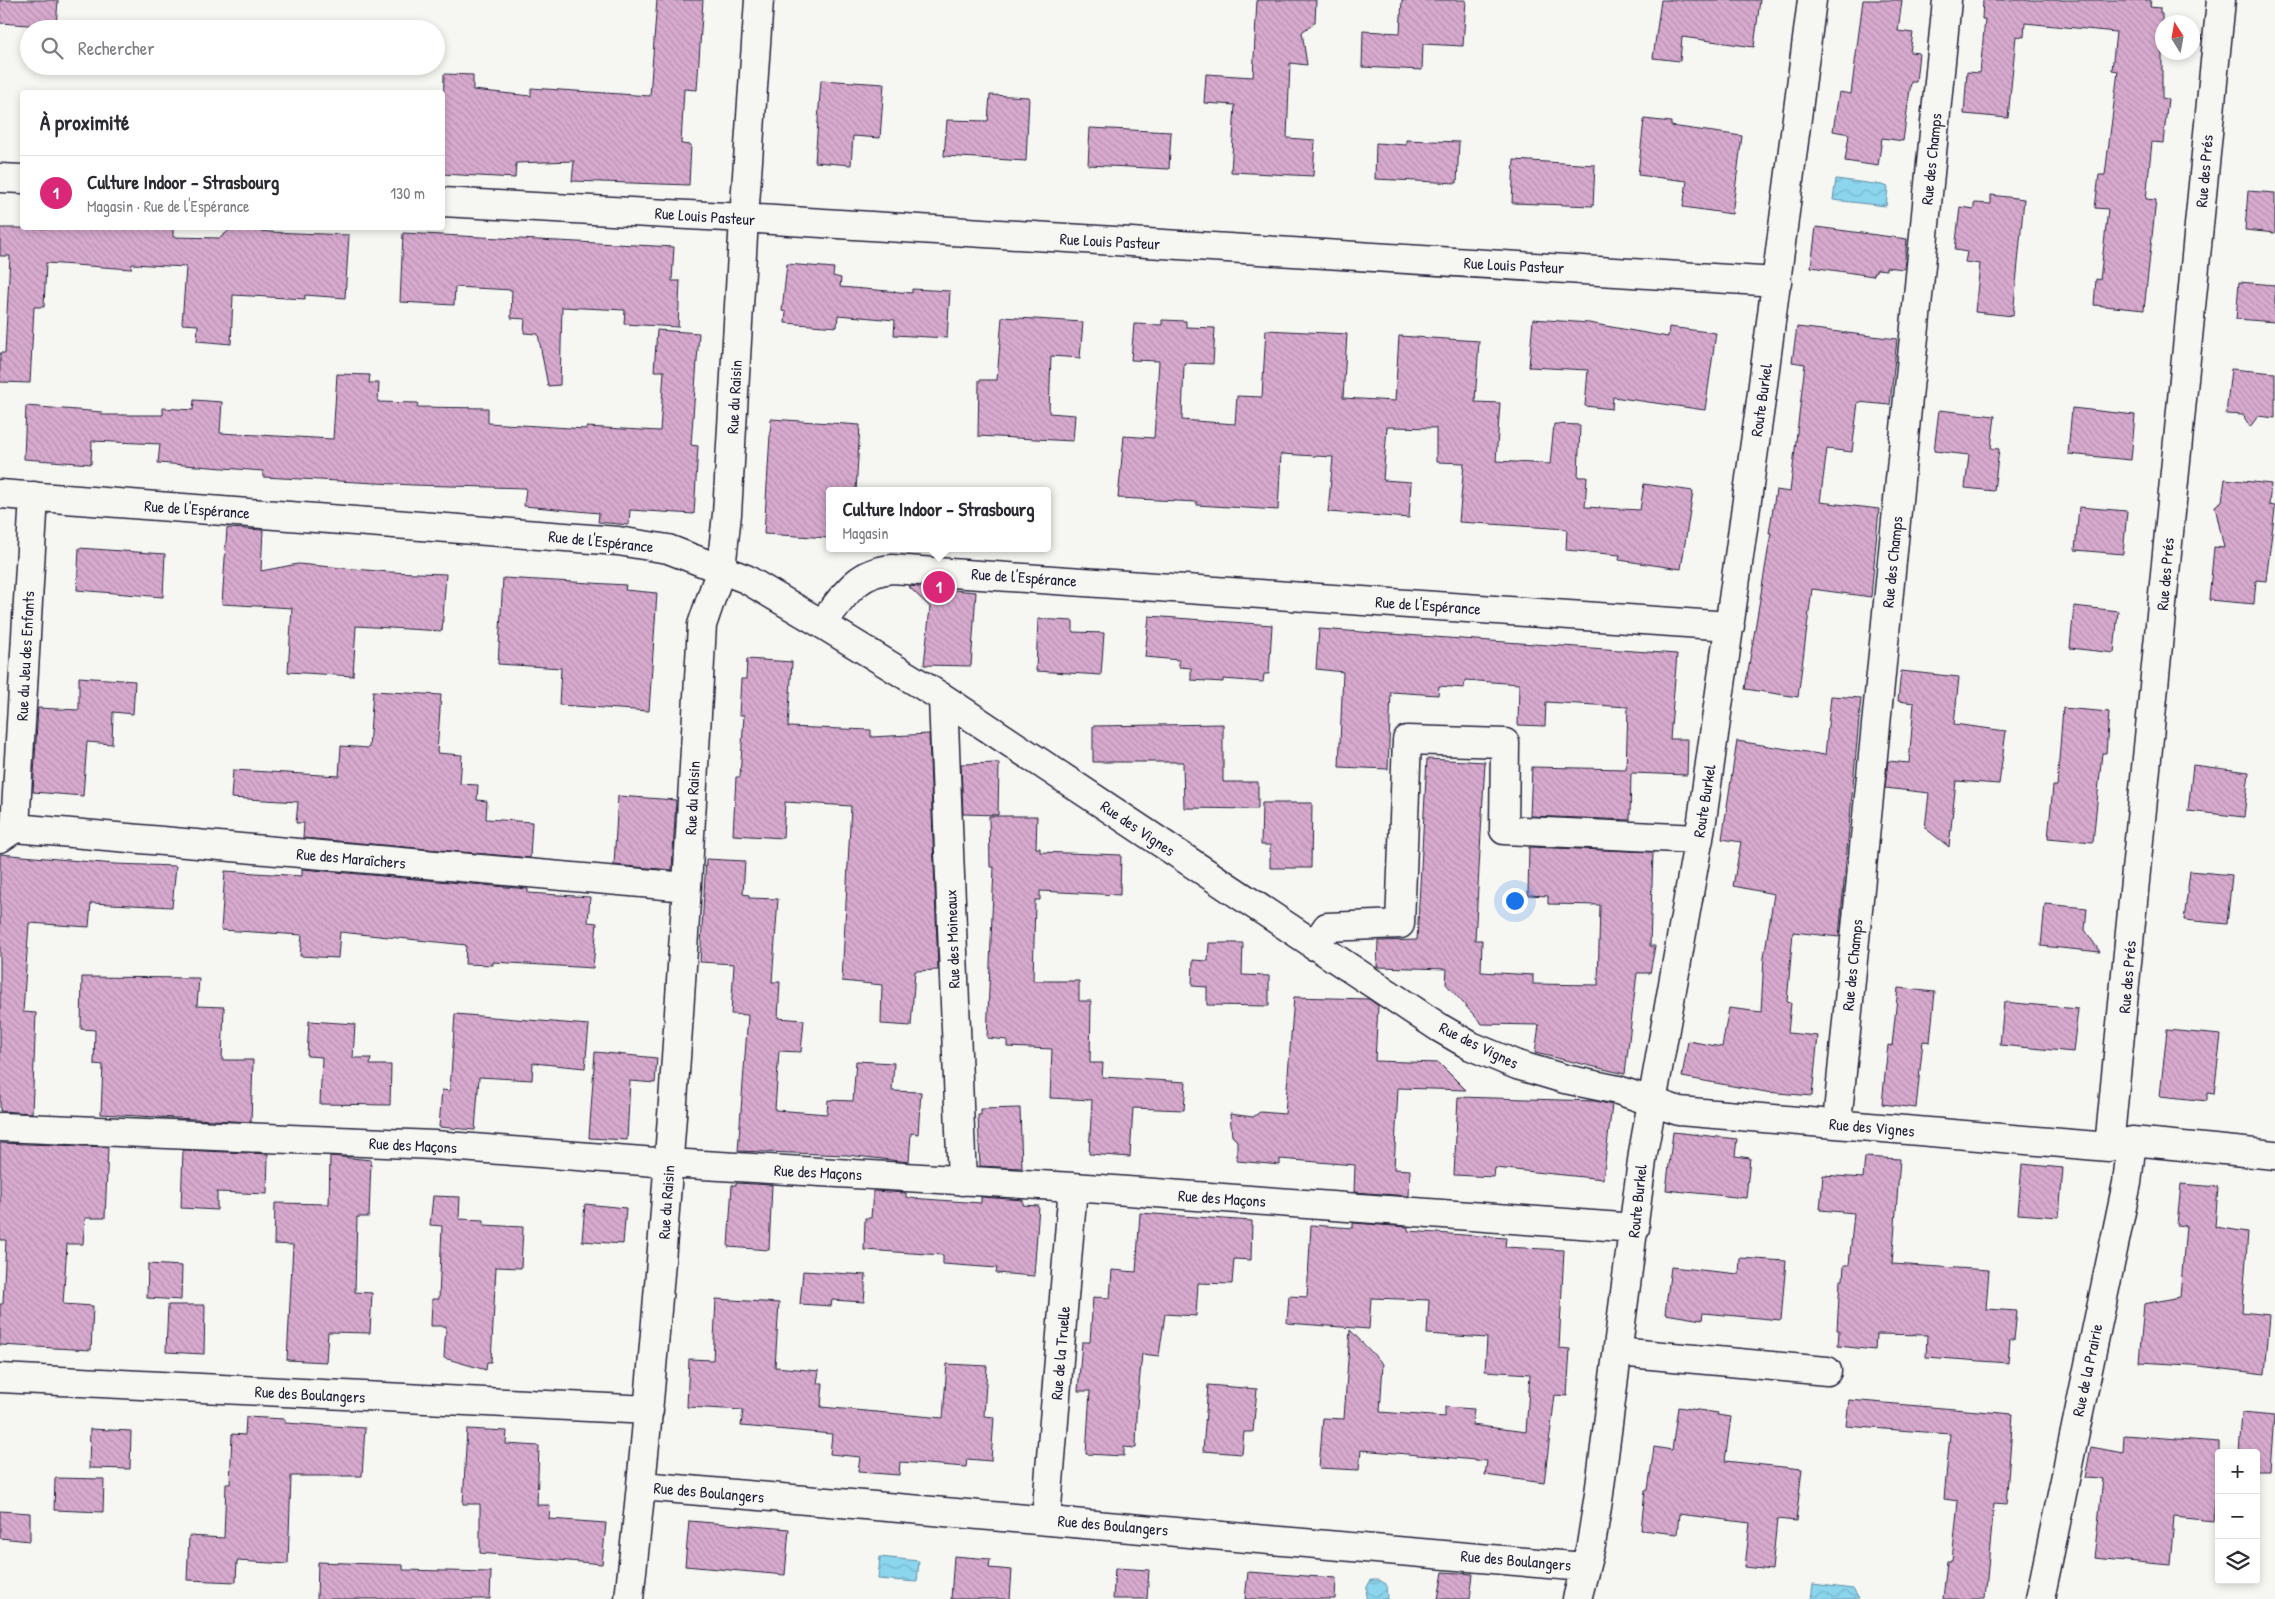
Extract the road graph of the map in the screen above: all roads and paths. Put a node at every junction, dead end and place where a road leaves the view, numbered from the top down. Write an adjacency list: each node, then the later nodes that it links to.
1 (759, 0): 8 (street, Rue du Raisin)
2 (1812, 0): 9 (street, Route Burkel)
3 (1947, 0): 21 (street, Rue des Champs)
4 (2220, 0): 23 (street, Rue des Prés)
5 (0, 178): 6 (street)
6 (20, 179)
7 (445, 202): 8 (street, Rue Louis Pasteur)
8 (744, 219): 9 (street, Rue Louis Pasteur); 12 (street, Rue du Raisin)
9 (1777, 282): 14 (street, Route Burkel)
10 (0, 494): 11 (street, Rue de l'Espérance)
11 (34, 496): 12 (street, Rue de l'Espérance); 16 (street, Rue du Jeu des Enfants)
12 (721, 569): 13 (street, Rue de l'Espérance); 18 (street, Rue du Raisin)
13 (822, 624): 14 (street, Rue de l'Espérance); 15 (street, Rue des Vignes)
14 (1730, 626): 17 (street, Route Burkel)
15 (943, 698): 19 (street, Rue des Vignes); 26 (street, Rue des Moineaux)
16 (7, 833): 18 (street, Rue des Maraîchers)
17 (1699, 839): 19 (street); 20 (street, Route Burkel)
18 (687, 887): 25 (street, Rue du Raisin)
19 (1314, 946): 20 (street, Rue des Vignes)
20 (1651, 1101): 21 (street, Rue des Vignes); 28 (street, Route Burkel)
21 (1837, 1123): 23 (street, Rue des Vignes)
22 (0, 1127): 25 (street, Rue des Maçons)
23 (2120, 1144): 24 (street, Rue des Vignes); 38 (street, Rue de la Prairie)
24 (2275, 1155)
25 (669, 1163): 26 (street, Rue des Maçons); 32 (street, Rue du Raisin)
26 (962, 1181): 27 (street, Rue des Maçons)
27 (1073, 1187): 28 (street, Rue des Maçons); 34 (street, Rue de la Truelle)
28 (1634, 1228): 29 (street, Route Burkel)
29 (1618, 1352): 30 (street); 35 (street, Route Burkel)
30 (1827, 1371)
31 (0, 1378): 32 (street, Rue des Boulangers)
32 (649, 1410): 33 (street, Rue du Raisin)
33 (642, 1486): 34 (street, Rue des Boulangers); 36 (street, Rue du Raisin)
34 (1046, 1519): 35 (street, Rue des Boulangers)
35 (1584, 1567): 37 (street, Route Burkel)
36 (629, 1599)
37 (1577, 1599)
38 (2040, 1599)

